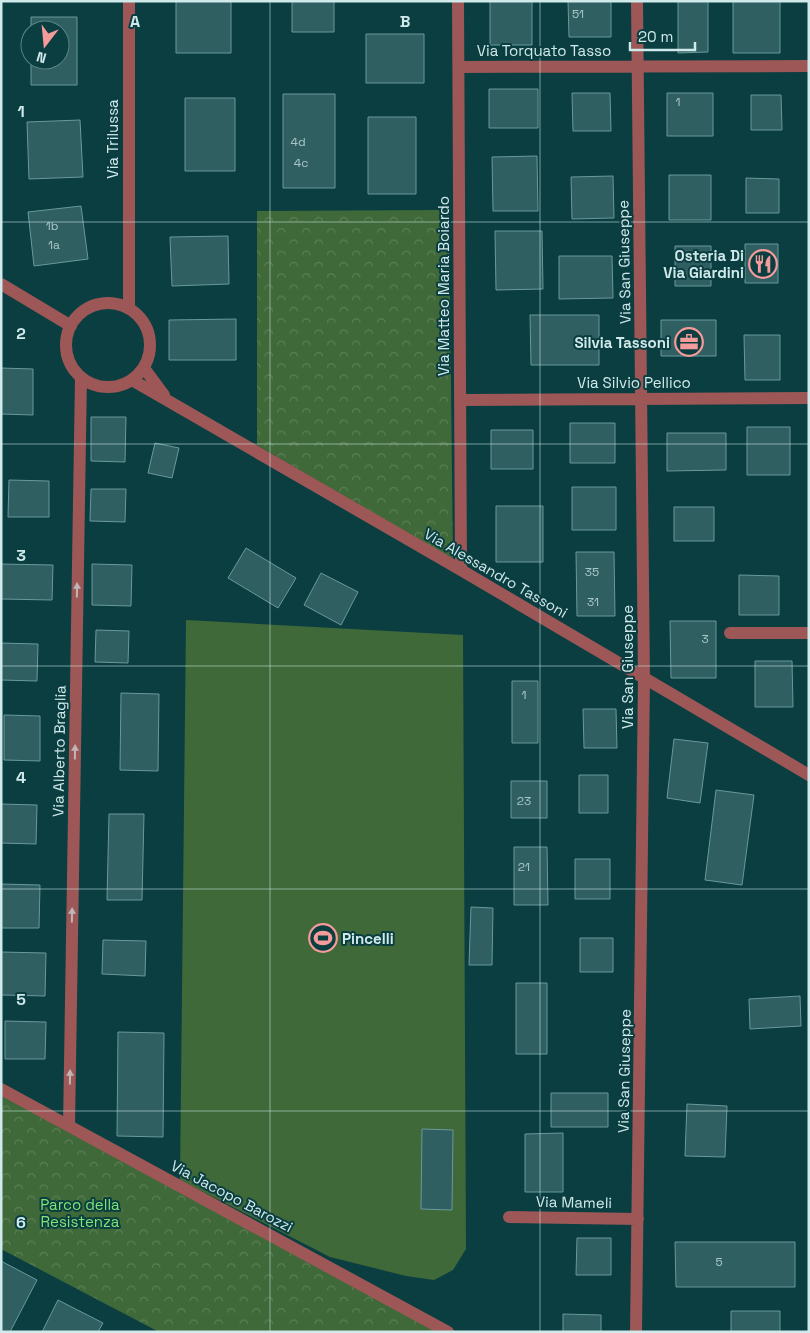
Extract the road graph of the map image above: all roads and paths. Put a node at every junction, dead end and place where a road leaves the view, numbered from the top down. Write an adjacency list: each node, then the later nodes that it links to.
1 (128, 1): 7 (street, Via Trilussa)
2 (458, 1): 6 (street, Via Matteo Maria Boiardo)
3 (637, 1): 4 (street, Via San Giuseppe)
4 (638, 66): 5 (street, Via Torquato Tasso); 6 (street, Via Torquato Tasso); 15 (street, Via San Giuseppe)
5 (809, 66)
6 (459, 67): 18 (street, Via Matteo Maria Boiardo)
7 (128, 277): 9 (street, Via Trilussa); 10 (street, Via Trilussa)
8 (1, 284): 11 (street)
9 (116, 304): 10 (street); 11 (street)
10 (130, 309): 12 (street)
11 (71, 326): 13 (street)
12 (144, 368): 14 (street); 17 (street, Via Alessandro Tassoni)
13 (81, 376): 14 (street); 25 (street, Via Alberto Braglia, one-way to 13)
14 (132, 380): 17 (street, Via Alessandro Tassoni)
15 (641, 398): 16 (street, Via Silvio Pellico); 18 (street, Via Silvio Pellico); 22 (street, Via San Giuseppe)
16 (809, 398)
17 (166, 399): 19 (street, Via Alessandro Tassoni)
18 (460, 400): 19 (street, Via Matteo Maria Boiardo)
19 (461, 570): 22 (street, Via Alessandro Tassoni)
20 (730, 632): 21 (street)
21 (809, 633)
22 (644, 679): 23 (street, Via Alessandro Tassoni); 27 (street, Via San Giuseppe)
23 (809, 775)
24 (1, 1089): 25 (street, Via Jacopo Barozzi)
25 (69, 1126): 28 (street, Via Jacopo Barozzi)
26 (509, 1217): 27 (street, Via Mameli)
27 (638, 1219): 29 (street, Via San Giuseppe)
28 (448, 1332)
29 (636, 1332)

